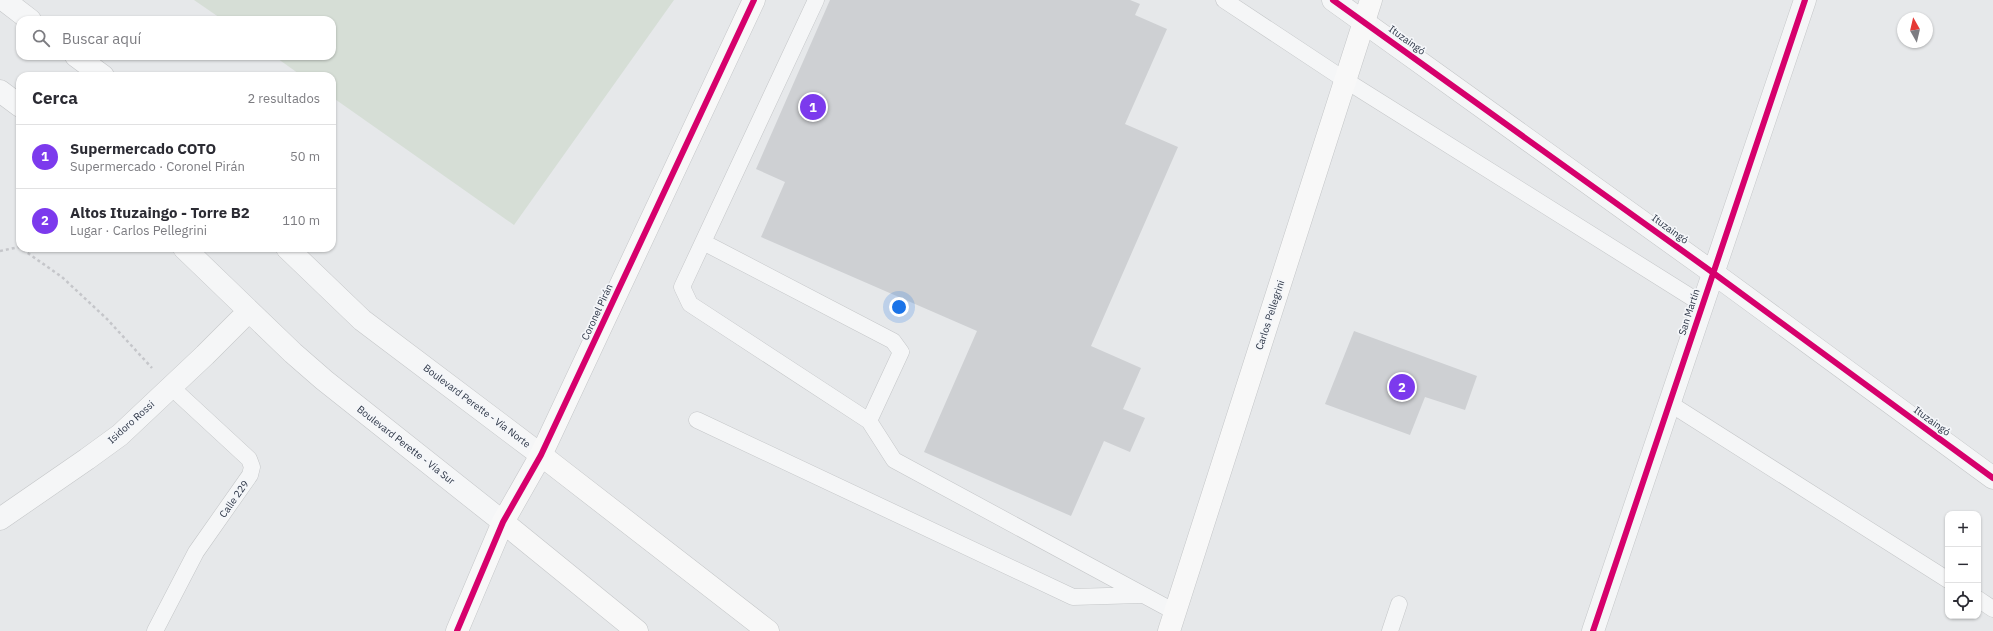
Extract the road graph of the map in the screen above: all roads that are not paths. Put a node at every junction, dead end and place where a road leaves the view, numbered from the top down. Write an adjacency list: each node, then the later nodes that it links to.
1 (4, 0): 8 (street)
2 (754, 0): 25 (street, Coronel Pirán)
3 (816, 0): 15 (lane)
4 (1224, 0): 12 (lane)
5 (1333, 0): 9 (street, Ituzaingó)
6 (1371, 0): 9 (street, Carlos Pellegrini)
7 (1805, 0): 18 (street, San Martín)
8 (25, 16)
9 (1365, 22): 12 (street, Carlos Pellegrini); 18 (street, Ituzaingó)
10 (81, 60): 11 (street)
11 (97, 72)
12 (1345, 80): 19 (lane); 34 (street, Carlos Pellegrini)
13 (0, 91): 14 (street)
14 (16, 103)
15 (703, 242): 24 (lane); 24 (lane)
16 (188, 252): 20 (street, Boulevard Perette - Vía Sur)
17 (291, 252): 25 (street, Boulevard Perette - Vía Norte)
18 (1712, 272): 19 (street, San Martín); 26 (street, Ituzaingó)
19 (1702, 304): 22 (street, San Martín)
20 (248, 310): 21 (street, Isidoro Rossi); 28 (street, Boulevard Perette - Vía Sur)
21 (170, 386): 27 (street, Isidoro Rossi); 35 (lane, Calle 229)
22 (1669, 403): 29 (lane); 40 (street, San Martín)
23 (697, 420): 30 (lane)
24 (869, 420): 30 (lane)
25 (541, 455): 28 (street, Coronel Pirán); 38 (street, Boulevard Perette - Vía Norte)
26 (1993, 478)
27 (0, 519)
28 (503, 522): 36 (street, Coronel Pirán); 37 (street, Boulevard Perette - Vía Sur)
29 (1945, 578)
30 (1142, 594): 34 (lane)
31 (1981, 601): 33 (lane)
32 (1399, 604): 39 (lane)
33 (1993, 609)
34 (1172, 622)
35 (155, 631)
36 (457, 631)
37 (637, 631)
38 (768, 631)
39 (1390, 631)
40 (1593, 631)

